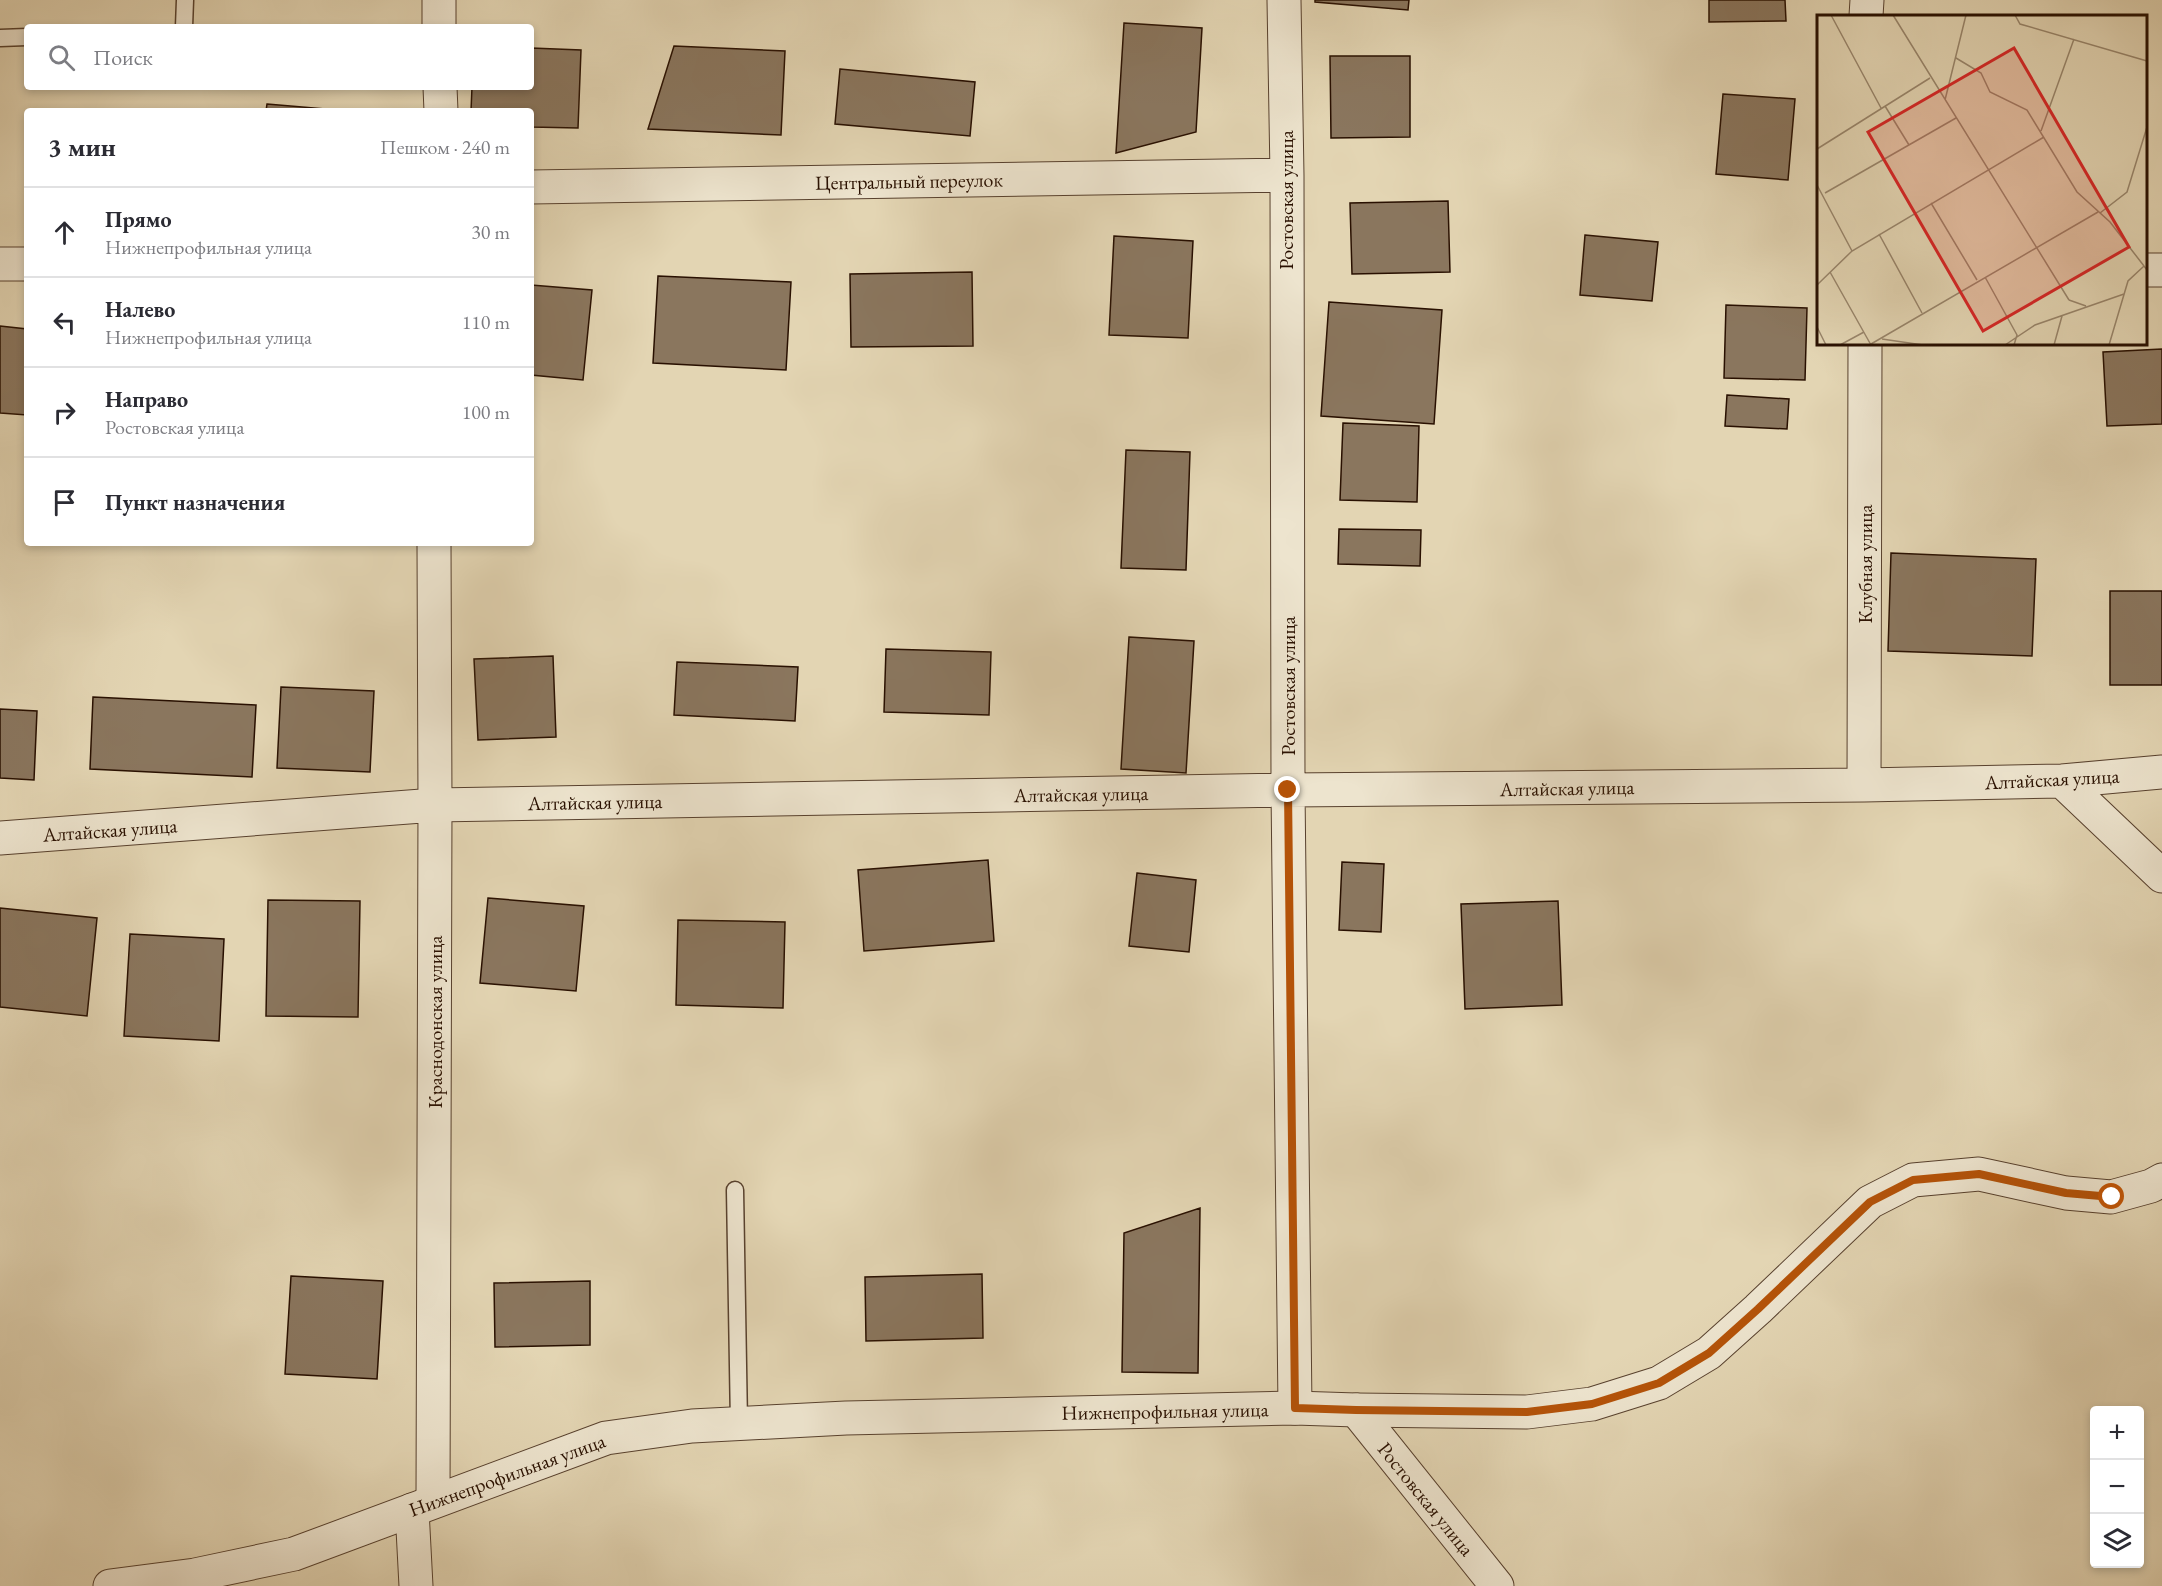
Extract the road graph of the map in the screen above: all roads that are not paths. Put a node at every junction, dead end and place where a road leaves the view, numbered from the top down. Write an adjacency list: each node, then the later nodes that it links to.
1 (185, 0): 6 (lane)
2 (439, 0): 7 (street)
3 (1284, 0): 12 (street, Ростовская улица)
4 (1867, 0): 5 (street)
5 (1866, 15)
6 (184, 24)
7 (439, 24)
8 (24, 37): 9 (lane)
9 (0, 38)
10 (440, 90): 11 (street)
11 (441, 108)
12 (1287, 175): 13 (street, Центральный переулок); 21 (street, Ростовская улица)
13 (534, 187)
14 (0, 264): 15 (street)
15 (24, 264)
16 (1865, 345): 20 (street, Клубная улица)
17 (434, 546): 22 (street, Краснодонская улица)
18 (2162, 772): 19 (street, Алтайская улица)
19 (2062, 780): 20 (street, Алтайская улица); 24 (street)
20 (1864, 784): 21 (street, Алтайская улица)
21 (1288, 790): 22 (street, Алтайская улица); 27 (street, Ростовская улица)
22 (435, 805): 23 (street, Алтайская улица); 30 (street, Краснодонская улица)
23 (0, 838)
24 (2160, 870)
25 (2162, 1180): 28 (street, Нижнепрофильная улица)
26 (735, 1190): 29 (lane)
27 (1295, 1408): 28 (street, Нижнепрофильная улица); 29 (street, Нижнепрофильная улица)
28 (1356, 1410): 33 (street, Ростовская улица)
29 (740, 1424): 30 (street, Нижнепрофильная улица)
30 (422, 1505): 31 (street, Нижнепрофильная улица); 32 (street, Краснодонская улица)
31 (110, 1586)
32 (416, 1586)
33 (1497, 1586)

